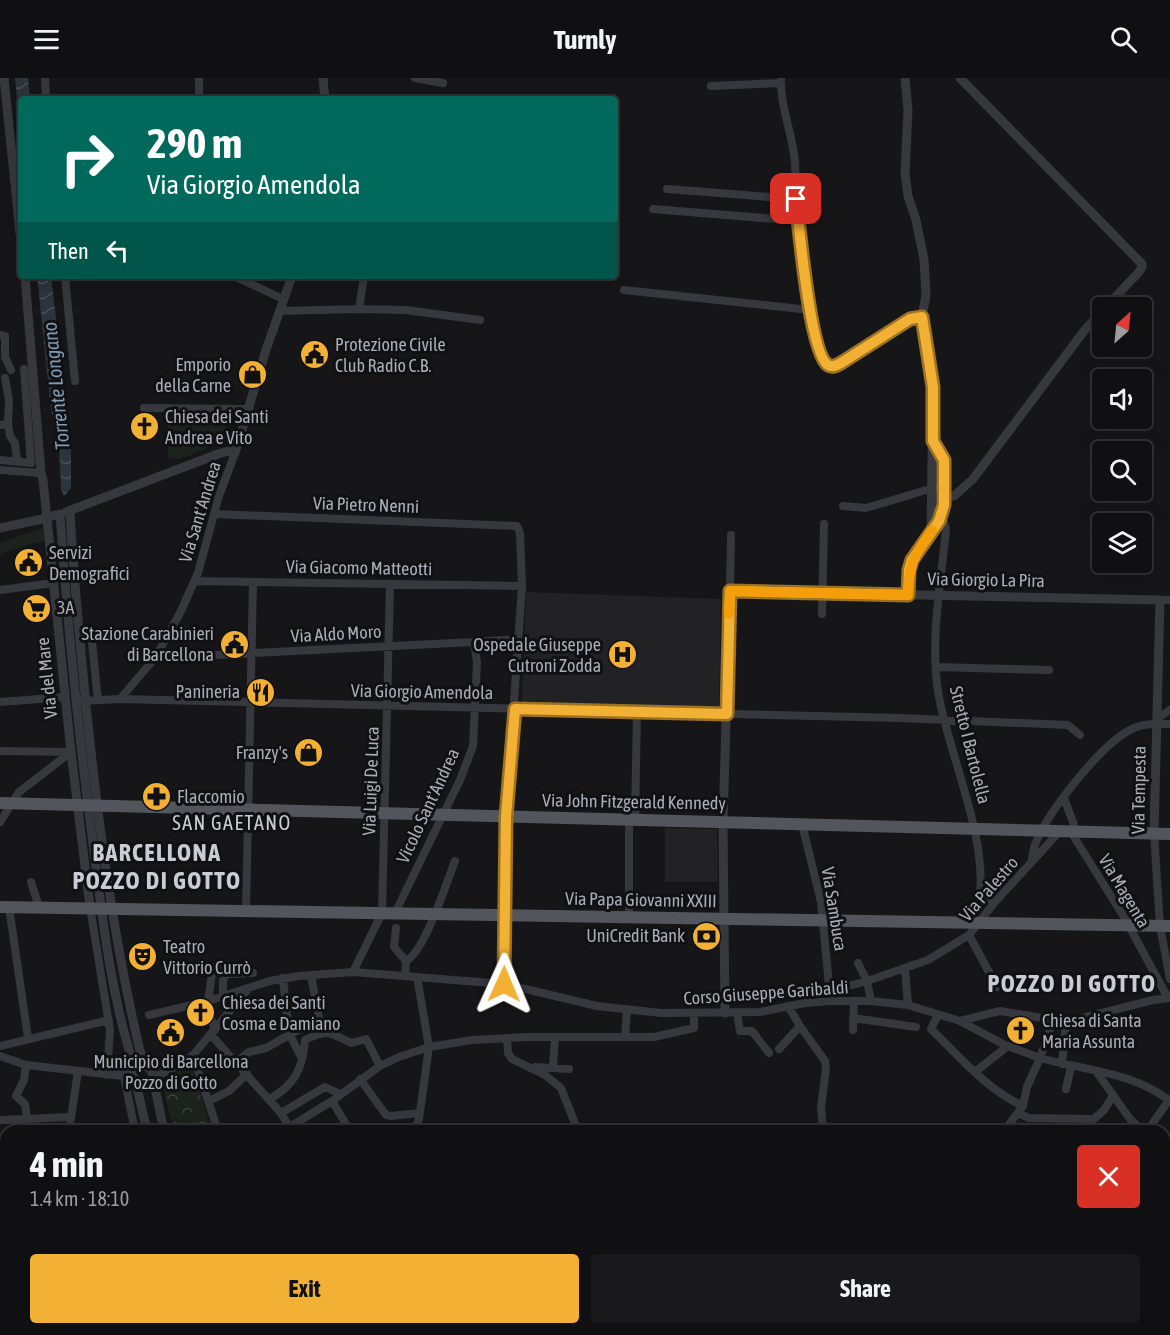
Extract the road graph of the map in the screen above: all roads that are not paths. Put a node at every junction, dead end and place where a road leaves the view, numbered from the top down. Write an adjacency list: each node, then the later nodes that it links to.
1 (4, 78): 17 (street)
2 (45, 78): 11 (street)
3 (199, 78): 12 (street)
4 (323, 78): 13 (street)
5 (415, 78): 9 (street)
6 (905, 78): 30 (street)
7 (960, 78): 25 (street)
8 (781, 80): 10 (street); 15 (street)
9 (443, 82)
10 (711, 86)
11 (46, 96)
12 (198, 96)
13 (325, 96)
14 (667, 189): 15 (street)
15 (796, 199): 18 (street)
16 (653, 209): 18 (street)
17 (18, 213)
18 (799, 221): 28 (street)
19 (25, 279): 35 (street, Via del Mare)
20 (64, 279): 38 (street)
21 (240, 279): 26 (street)
22 (291, 279): 26 (street, Via Sant'Andrea)
23 (364, 279): 27 (street)
24 (624, 290): 28 (street)
25 (1116, 297)
26 (283, 299): 29 (street, Via Sant'Andrea)
27 (359, 309): 29 (street); 31 (street)
28 (810, 310): 30 (street)
29 (279, 311): 40 (street, Via Sant'Andrea)
30 (922, 317): 42 (street)
31 (480, 321)
32 (1092, 322): 50 (street)
33 (0, 335): 34 (street)
34 (2, 359): 36 (street)
35 (28, 369): 36 (street); 45 (street); 47 (street, Via del Mare)
36 (10, 370): 37 (street)
37 (2, 379): 41 (street)
38 (75, 381)
39 (144, 408): 40 (street)
40 (249, 409): 43 (street, Via Sant'Andrea)
41 (4, 424): 45 (street)
42 (933, 441): 48 (street); 49 (street, Stretto I Bartolella)
43 (235, 453): 52 (street); 56 (street, Via Sant'Andrea)
44 (0, 460): 45 (street)
45 (17, 461)
46 (0, 470): 47 (street)
47 (41, 473): 63 (street, Via del Mare)
48 (933, 488): 49 (street); 51 (street); 53 (street)
49 (943, 488): 50 (street, Stretto I Bartolella)
50 (944, 499): 54 (street, Stretto I Bartolella)
51 (843, 506)
52 (70, 510): 55 (street); 66 (street)
53 (932, 510): 54 (street); 59 (street)
54 (943, 513): 59 (street, Stretto I Bartolella); 71 (street, Stretto I Bartolella)
55 (58, 514): 58 (street, bridge); 66 (street)
56 (214, 514): 61 (street, Via Sant'Andrea); 65 (street, Via Pietro Nenni)
57 (824, 524): 69 (street)
58 (0, 528)
59 (931, 532): 70 (street, Stretto I Bartolella)
60 (731, 535): 68 (street)
61 (196, 581): 62 (street, Via Giacomo Matteotti); 79 (street, Via Sant'Andrea)
62 (253, 582): 64 (street, Via Giacomo Matteotti); 78 (street)
63 (54, 583): 66 (street); 67 (street); 82 (street, Via del Mare)
64 (390, 584): 65 (street, Via Giacomo Matteotti); 77 (street, Via Luigi De Luca)
65 (522, 586): 74 (street)
66 (69, 588): 85 (street)
67 (0, 590)
68 (730, 591): 69 (street, Via Giorgio La Pira); 93 (street)
69 (822, 593): 70 (street, Via Giorgio La Pira); 73 (street)
70 (908, 595): 71 (street, Via Giorgio La Pira)
71 (938, 596): 72 (street, Via Giorgio La Pira); 80 (street, Stretto I Bartolella)
72 (1165, 600): 95 (street, Via Tempesta)
73 (822, 614)
74 (518, 639): 76 (street, Via Aldo Moro); 90 (street)
75 (92, 641): 84 (street)
76 (474, 642): 77 (street, Via Aldo Moro); 89 (street, Vicolo Sant'Andrea)
77 (389, 646): 78 (street, Via Aldo Moro); 88 (street, Via Luigi De Luca)
78 (252, 653): 79 (street, Via Aldo Moro); 87 (street)
79 (155, 658): 83 (street, Via Sant'Andrea)
80 (936, 667): 81 (street); 94 (street, Stretto I Bartolella)
81 (1049, 670)
82 (65, 698): 86 (street); 99 (street, Via del Mare)
83 (120, 699): 84 (street); 87 (street, Via Giorgio Amendola)
84 (99, 700): 85 (street)
85 (81, 701): 102 (street)
86 (0, 702)
87 (250, 703): 88 (street, Via Giorgio Amendola); 103 (street)
88 (388, 706): 89 (street, Via Giorgio Amendola); 104 (street, Via Luigi De Luca)
89 (474, 708): 90 (street, Via Giorgio Amendola); 105 (street, Vicolo Sant'Andrea)
90 (515, 709): 92 (street, Via Giorgio Amendola); 106 (street)
91 (1170, 710): 95 (street)
92 (637, 712): 93 (street, Via Giorgio Amendola); 107 (street)
93 (727, 714): 94 (street, Via Giorgio Amendola); 109 (street)
94 (944, 720): 97 (street, Via Giorgio Amendola); 111 (street, Stretto I Bartolella)
95 (1157, 721): 96 (street); 100 (street); 115 (street, Via Tempesta)
96 (1170, 724)
97 (1080, 735)
98 (0, 751): 99 (street)
99 (71, 752): 101 (street); 102 (street, Via del Mare)
100 (1064, 798): 112 (street); 114 (street, Via Magenta)
101 (6, 803): 102 (main road, Via John Fitzgerald Kennedy); 108 (street)
102 (87, 805): 103 (main road, Via John Fitzgerald Kennedy); 123 (street); 123 (street, Via del Mare)
103 (248, 809): 104 (main road, Via John Fitzgerald Kennedy); 124 (street)
104 (384, 813): 105 (main road, Via John Fitzgerald Kennedy); 125 (street, Via Luigi De Luca)
105 (442, 816): 106 (main road, Via John Fitzgerald Kennedy); 125 (street, Vicolo Sant'Andrea)
106 (506, 817): 107 (main road, Via John Fitzgerald Kennedy); 127 (street)
107 (632, 820): 109 (main road, Via John Fitzgerald Kennedy); 128 (street)
108 (0, 822)
109 (723, 823): 110 (main road, Via John Fitzgerald Kennedy); 129 (street)
110 (802, 824): 111 (main road, Via John Fitzgerald Kennedy); 130 (street, Via Sambuca)
111 (974, 828): 112 (main road, Via John Fitzgerald Kennedy); 120 (street, Stretto I Bartolella)
112 (1041, 830): 113 (main road, Via John Fitzgerald Kennedy); 118 (street)
113 (1060, 831): 114 (main road, Via John Fitzgerald Kennedy); 118 (street, Via Palestro)
114 (1074, 831): 115 (main road, Via John Fitzgerald Kennedy); 132 (street, Via Magenta)
115 (1154, 833): 116 (main road, Via John Fitzgerald Kennedy); 133 (street, Via Tempesta)
116 (1170, 834)
117 (455, 861): 126 (street)
118 (1032, 861): 120 (street, Via Palestro)
119 (30, 882): 122 (street)
120 (994, 903): 131 (street, Via Palestro)
121 (5, 907): 122 (main road, Via Papa Giovanni XXIII); 179 (street)
122 (39, 907): 123 (main road, Via Papa Giovanni XXIII)
123 (101, 908): 124 (main road, Via Papa Giovanni XXIII); 167 (street, Via del Mare); 194 (street); 199 (street)
124 (246, 911): 125 (main road, Via Papa Giovanni XXIII)
125 (388, 913): 126 (main road, Via Papa Giovanni XXIII); 140 (street, Via Luigi De Luca)
126 (434, 913): 127 (main road, Via Papa Giovanni XXIII); 136 (street)
127 (506, 915): 128 (main road, Via Papa Giovanni XXIII); 148 (street)
128 (629, 917): 129 (main road, Via Papa Giovanni XXIII)
129 (723, 920): 130 (main road, Via Papa Giovanni XXIII); 161 (street)
130 (824, 920): 131 (main road, Via Papa Giovanni XXIII); 151 (street, Via Sambuca)
131 (978, 923): 132 (main road, Via Papa Giovanni XXIII); 135 (street, Via Palestro)
132 (1128, 925): 133 (main road, Via Papa Giovanni XXIII); 153 (street, Via Magenta)
133 (1165, 926): 146 (street, Via Tempesta)
134 (396, 928): 136 (street)
135 (969, 935): 138 (street, Via Palestro); 150 (street)
136 (406, 961): 143 (street)
137 (858, 963): 147 (street)
138 (905, 969): 147 (street, Via Palestro); 158 (street)
139 (227, 970): 141 (street); 152 (street); 154 (street)
140 (353, 972): 142 (street, Corso Giuseppe Garibaldi); 143 (street, Corso Giuseppe Garibaldi)
141 (253, 973)
142 (311, 975): 145 (street, Corso Giuseppe Garibaldi); 172 (street)
143 (405, 976): 144 (street, Corso Giuseppe Garibaldi)
144 (417, 977): 148 (street, Corso Giuseppe Garibaldi); 184 (street)
145 (284, 978): 149 (street, Corso Giuseppe Garibaldi); 176 (street)
146 (1170, 979)
147 (867, 981): 151 (street, Via Palestro); 156 (street)
148 (504, 984): 160 (street, Corso Giuseppe Garibaldi)
149 (250, 987): 152 (street, Corso Giuseppe Garibaldi); 175 (street)
150 (997, 987)
151 (830, 992): 155 (street, Via Sambuca)
152 (223, 996): 154 (street, Corso Giuseppe Garibaldi)
153 (1169, 998): 170 (street, Corso Giuseppe Garibaldi)
154 (207, 1001): 164 (street, Corso Giuseppe Garibaldi); 175 (street)
155 (830, 1001): 157 (street, Corso Giuseppe Garibaldi); 159 (street, Corso Giuseppe Garibaldi)
156 (871, 1001): 157 (street, Corso Giuseppe Garibaldi); 158 (street, Corso Giuseppe Garibaldi)
157 (854, 1002): 166 (street)
158 (908, 1005): 165 (street, Corso Giuseppe Garibaldi)
159 (788, 1006): 162 (street, Corso Giuseppe Garibaldi); 171 (street)
160 (627, 1011): 163 (street, Corso Giuseppe Garibaldi); 178 (street)
161 (725, 1013): 162 (street, Corso Giuseppe Garibaldi); 163 (street, Corso Giuseppe Garibaldi)
162 (737, 1013): 186 (street)
163 (694, 1014): 178 (street)
164 (149, 1015)
165 (938, 1015): 168 (street, Corso Giuseppe Garibaldi); 173 (street)
166 (853, 1018): 173 (street); 174 (street)
167 (109, 1020): 179 (street); 205 (street, Via del Mare)
168 (960, 1021): 169 (street, Corso Giuseppe Garibaldi); 182 (street, Corso Giuseppe Garibaldi)
169 (1053, 1021): 170 (street, Corso Giuseppe Garibaldi); 190 (street)
170 (1066, 1022): 192 (street)
171 (800, 1026): 185 (street); 234 (street)
172 (300, 1027): 176 (street); 181 (street)
173 (931, 1029): 203 (street)
174 (853, 1030)
175 (213, 1033): 188 (street); 191 (street)
176 (289, 1034): 189 (street); 191 (street)
177 (555, 1037): 178 (street); 180 (street); 198 (street)
178 (625, 1037)
179 (28, 1038): 183 (street)
180 (507, 1038): 184 (street); 233 (street)
181 (305, 1040): 189 (street); 195 (street)
182 (1005, 1045): 190 (street, Corso Giuseppe Garibaldi); 203 (street)
183 (0, 1046)
184 (429, 1047): 195 (street); 219 (street)
185 (779, 1049)
186 (769, 1053)
187 (0, 1056): 193 (street)
188 (190, 1056): 194 (street); 207 (street); 215 (street)
189 (302, 1058): 213 (street)
190 (1040, 1058): 192 (street, Corso Giuseppe Garibaldi); 217 (street)
191 (236, 1062): 204 (street)
192 (1062, 1064): 197 (street, Corso Giuseppe Garibaldi)
193 (26, 1065): 201 (street); 221 (street)
194 (147, 1066): 199 (street); 207 (street)
195 (380, 1066): 208 (street)
196 (535, 1067): 198 (street)
197 (1071, 1067): 202 (street, Corso Giuseppe Garibaldi); 210 (street)
198 (553, 1068): 200 (street)
199 (135, 1069): 205 (street); 209 (street)
200 (569, 1069)
201 (78, 1071): 205 (street); 220 (street)
202 (1096, 1071): 212 (street); 214 (street, Corso Giuseppe Garibaldi)
203 (975, 1072): 217 (street)
204 (247, 1074): 213 (street); 215 (street)
205 (107, 1075): 206 (street)
206 (124, 1076): 209 (street); 225 (street)
207 (153, 1078): 209 (street); 227 (street)
208 (360, 1079): 211 (street); 219 (street)
209 (135, 1082): 226 (street)
210 (1066, 1089)
211 (340, 1094): 216 (street); 218 (street)
212 (1113, 1096): 217 (street); 236 (street)
213 (270, 1099): 218 (street)
214 (1169, 1100): 237 (street)
215 (209, 1101): 228 (street)
216 (332, 1101): 230 (street); 231 (street)
217 (1021, 1110): 235 (street)
218 (281, 1113): 229 (street)
219 (419, 1113): 232 (street)
220 (71, 1117): 221 (street); 224 (street)
221 (27, 1118): 222 (street); 223 (street)
222 (0, 1120)
223 (25, 1125)
224 (70, 1125)
225 (134, 1125)
226 (146, 1125)
227 (163, 1125)
228 (216, 1125)
229 (284, 1125)
230 (293, 1125)
231 (346, 1125)
232 (416, 1125)
233 (576, 1125)
234 (823, 1125)
235 (1009, 1125)
236 (1140, 1125)
237 (1152, 1125)

